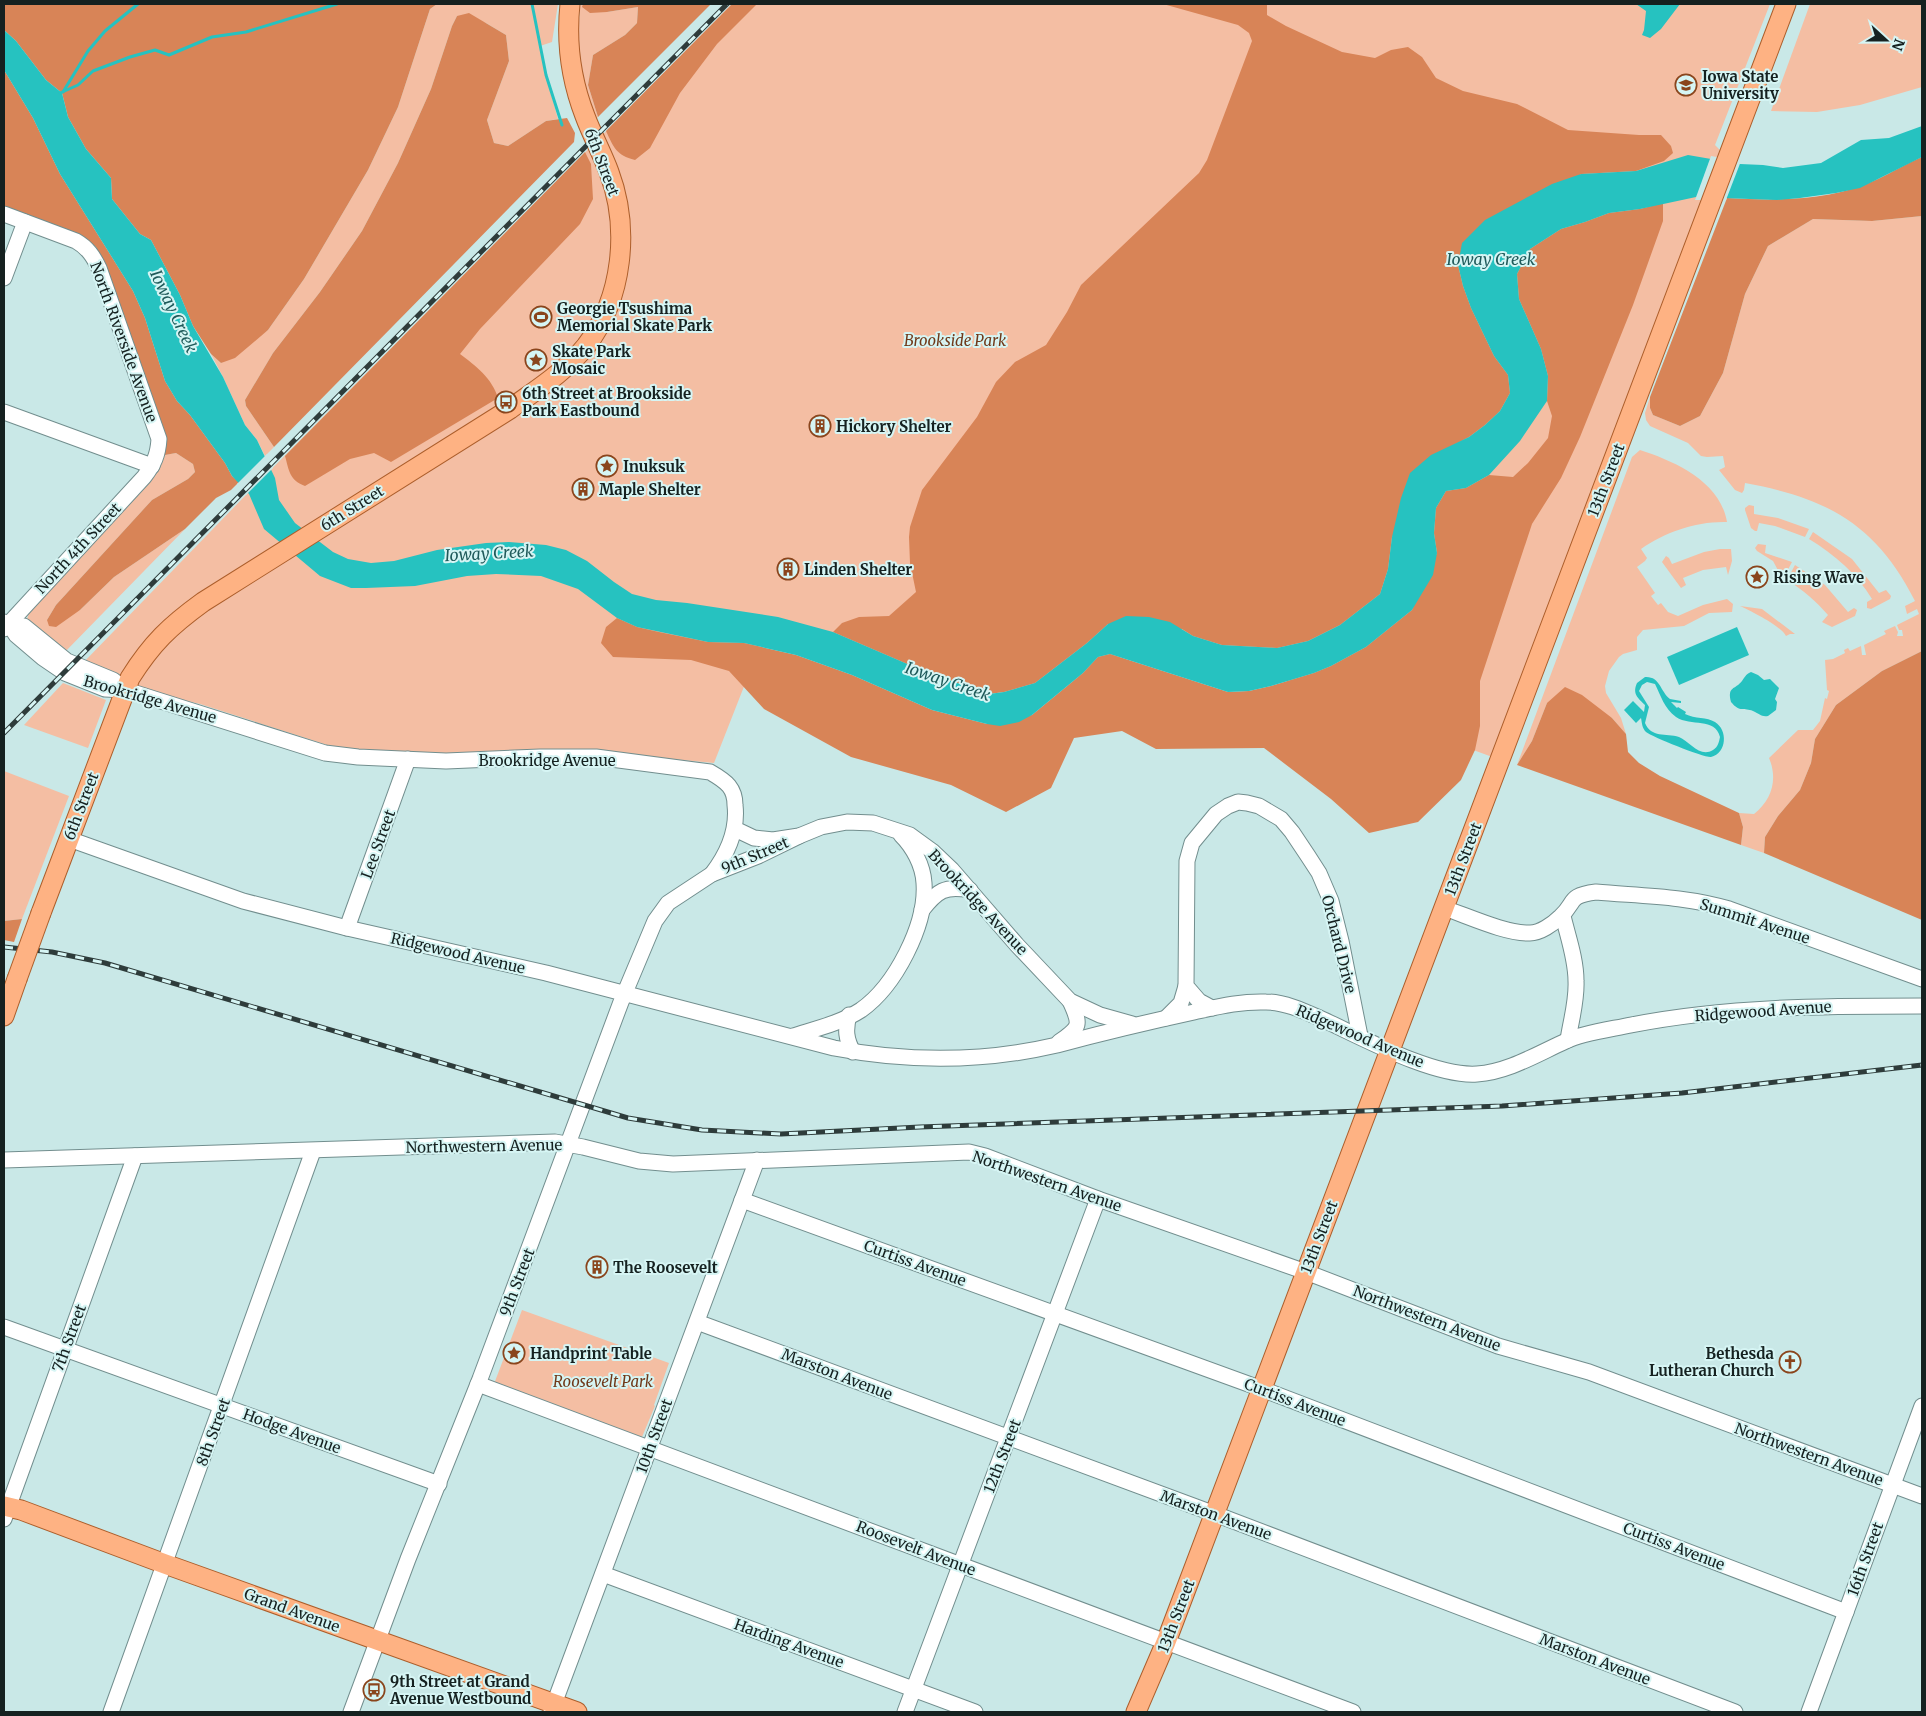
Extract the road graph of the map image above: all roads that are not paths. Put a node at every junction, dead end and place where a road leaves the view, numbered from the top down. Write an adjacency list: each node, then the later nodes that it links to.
1 (570, 4): 9 (main road, 6th Street)
2 (1786, 4): 17 (main road, 13th Street)
3 (4, 214): 4 (street, North Riverside Avenue)
4 (25, 222): 5 (street); 7 (street, North Riverside Avenue)
5 (4, 278)
6 (4, 412): 7 (street)
7 (152, 466): 8 (street, North 4th Street)
8 (5, 625): 9 (street); 9 (street, Brookridge Avenue)
9 (126, 690): 10 (street, Brookridge Avenue); 14 (main road, 6th Street)
10 (408, 759): 11 (street, Brookridge Avenue); 20 (street, Lee Street)
11 (735, 829): 13 (street, Brookridge Avenue); 15 (street, 9th Street)
12 (896, 830): 13 (street, Brookridge Avenue); 16 (street, Brookridge Avenue); 18 (street)
13 (799, 836): 15 (street, 9th Street)
14 (68, 839): 20 (street, Ridgewood Avenue); 28 (main road, 6th Street, bridge)
15 (712, 874): 23 (street, 9th Street)
16 (970, 890): 18 (street); 24 (street, Brookridge Avenue)
17 (1444, 908): 19 (street); 35 (main road, 13th Street)
18 (921, 911): 27 (street)
19 (1563, 916): 21 (street, Summit Avenue); 33 (street)
20 (347, 928): 23 (street, Ridgewood Avenue)
21 (1922, 979)
22 (1186, 986): 26 (street); 29 (street, Orchard Drive); 32 (street, Orchard Drive)
23 (625, 993): 31 (street, Ridgewood Avenue); 37 (street, 9th Street)
24 (1070, 1001): 30 (street, Brookridge Avenue); 34 (street, Brookridge Avenue)
25 (1922, 1006): 33 (street, Ridgewood Avenue)
26 (1212, 1008): 29 (street, Ridgewood Avenue); 32 (street, Ridgewood Avenue)
27 (849, 1015): 31 (street); 36 (street)
28 (4, 1016)
29 (1166, 1018): 30 (street, Ridgewood Avenue)
30 (1134, 1025): 34 (street, Ridgewood Avenue)
31 (793, 1036): 36 (street, Ridgewood Avenue)
32 (1360, 1036): 35 (street, Ridgewood Avenue)
33 (1568, 1040): 35 (street, Ridgewood Avenue)
34 (1053, 1045): 36 (street, Ridgewood Avenue)
35 (1390, 1051): 44 (main road, 13th Street)
36 (853, 1052)
37 (569, 1144): 38 (street, Northwestern Avenue); 41 (street, Northwestern Avenue); 49 (street, 9th Street)
38 (313, 1151): 39 (street, Northwestern Avenue); 51 (street, 8th Street)
39 (135, 1156): 40 (street, Northwestern Avenue); 48 (street, 7th Street)
40 (4, 1160)
41 (757, 1160): 42 (street, Northwestern Avenue); 43 (street, 10th Street)
42 (1098, 1199): 44 (street, Northwestern Avenue); 45 (street, 12th Street)
43 (742, 1200): 45 (street, Curtiss Avenue); 46 (street, 10th Street)
44 (1306, 1272): 50 (main road, 13th Street); 56 (street, Northwestern Avenue)
45 (1055, 1314): 50 (street, Curtiss Avenue); 53 (street, 12th Street)
46 (697, 1322): 53 (street, Marston Avenue); 54 (street, 10th Street)
47 (4, 1327): 48 (street, Hodge Avenue)
48 (65, 1349): 51 (street, Hodge Avenue); 58 (street, 7th Street)
49 (478, 1384): 54 (street, Roosevelt Avenue); 55 (street, 9th Street)
50 (1262, 1389): 59 (main road, 13th Street); 63 (street, Curtiss Avenue)
51 (222, 1406): 55 (street, Hodge Avenue); 60 (street, 8th Street)
52 (1922, 1406): 56 (street, 16th Street)
53 (1008, 1439): 59 (street, Marston Avenue); 61 (street, 12th Street)
54 (650, 1448): 61 (street, Roosevelt Avenue); 62 (street, 10th Street)
55 (440, 1484): 64 (street, 9th Street)
56 (1893, 1485): 57 (street, Northwestern Avenue); 63 (street, 16th Street)
57 (1922, 1496)
58 (5, 1508): 60 (main road, Grand Avenue)
59 (1215, 1514): 65 (main road, 13th Street); 75 (street, Marston Avenue)
60 (165, 1564): 64 (main road, Grand Avenue); 68 (street, 8th Street)
61 (961, 1565): 65 (street, Roosevelt Avenue); 66 (street, 12th Street)
62 (603, 1574): 66 (street, Harding Avenue); 67 (street, 10th Street)
63 (1846, 1612): 76 (street, 16th Street)
64 (379, 1641): 67 (main road, Grand Avenue); 69 (street, 9th Street)
65 (1166, 1642): 73 (main road, 13th Street); 74 (street, Roosevelt Avenue)
66 (914, 1690): 71 (street, 12th Street); 72 (street, Harding Avenue)
67 (553, 1708): 70 (main road, Grand Avenue)
68 (111, 1712)
69 (351, 1712)
70 (576, 1712)
71 (905, 1712)
72 (975, 1712)
73 (1136, 1712)
74 (1354, 1712)
75 (1735, 1712)
76 (1809, 1712)

